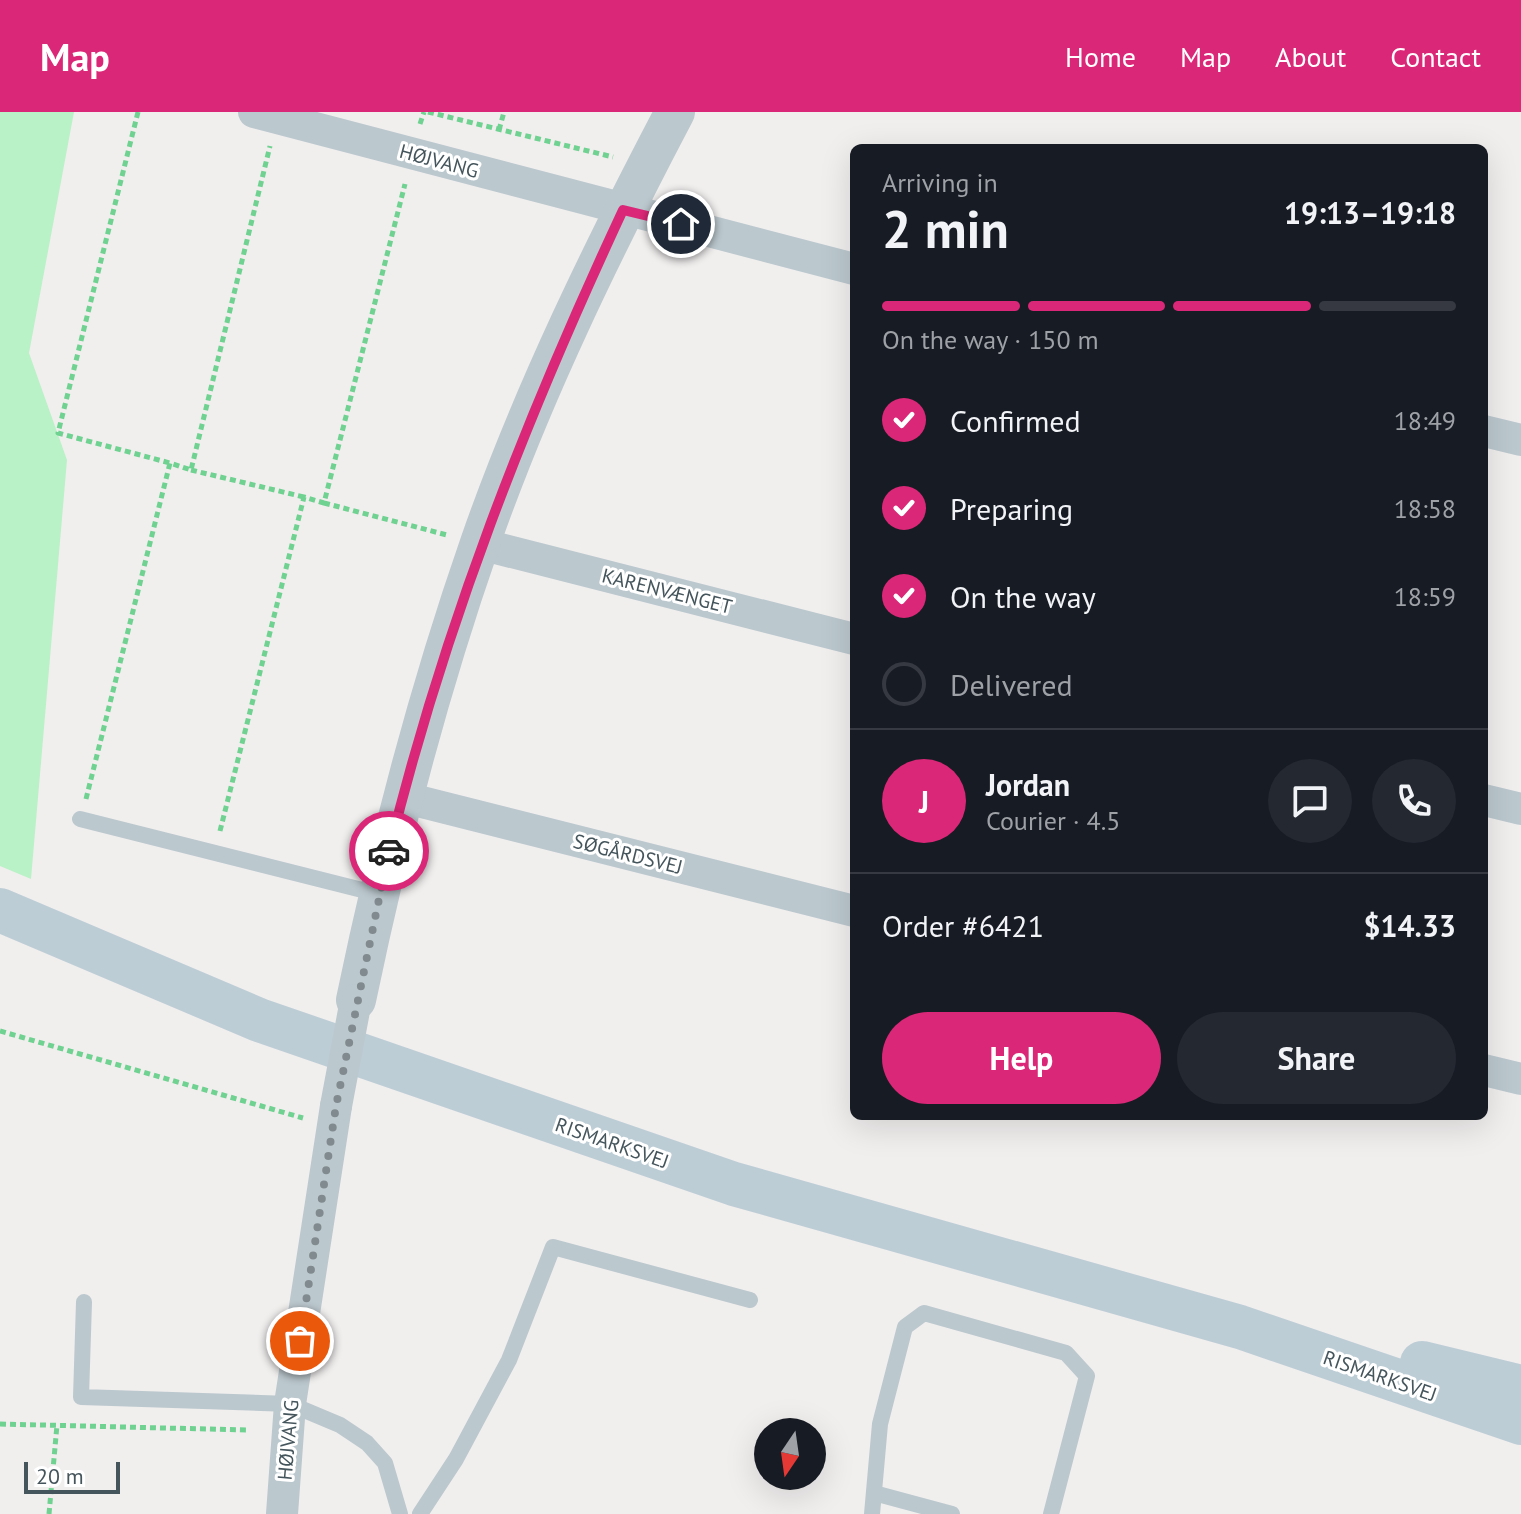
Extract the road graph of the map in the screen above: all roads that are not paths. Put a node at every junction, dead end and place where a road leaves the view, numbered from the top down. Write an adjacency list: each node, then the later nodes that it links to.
1 (675, 112): 3 (street, HØJVANG)
2 (266, 115): 3 (street, HØJVANG)
3 (623, 210): 4 (street); 7 (street, HØJVANG)
4 (850, 268)
5 (1488, 432): 6 (street)
6 (1521, 440)
7 (480, 544): 8 (street, KARENVÆNGET); 9 (street, HØJVANG)
8 (850, 638)
9 (402, 797): 13 (street, HØJVANG); 15 (street, SØGÅRDSVEJ)
10 (1488, 801): 11 (street)
11 (1521, 809)
12 (80, 819): 13 (lane)
13 (378, 894): 16 (street, HØJVANG)
14 (0, 910): 21 (main road, RISMARKSVEJ)
15 (850, 910)
16 (356, 1000): 23 (street, HØJVANG, bridge)
17 (1488, 1071): 18 (street)
18 (1521, 1079)
19 (750, 1300): 28 (lane)
20 (84, 1302): 23 (lane)
21 (1240, 1327): 22 (main road, RISMARKSVEJ); 24 (main road, RISMARKSVEJ)
22 (1521, 1387)
23 (290, 1404): 26 (street, HØJVANG); 27 (lane)
24 (1521, 1423)
25 (874, 1493): 29 (lane); 30 (lane); 31 (lane)
26 (282, 1514)
27 (400, 1514)
28 (420, 1514)
29 (872, 1514)
30 (952, 1514)
31 (1051, 1514)

